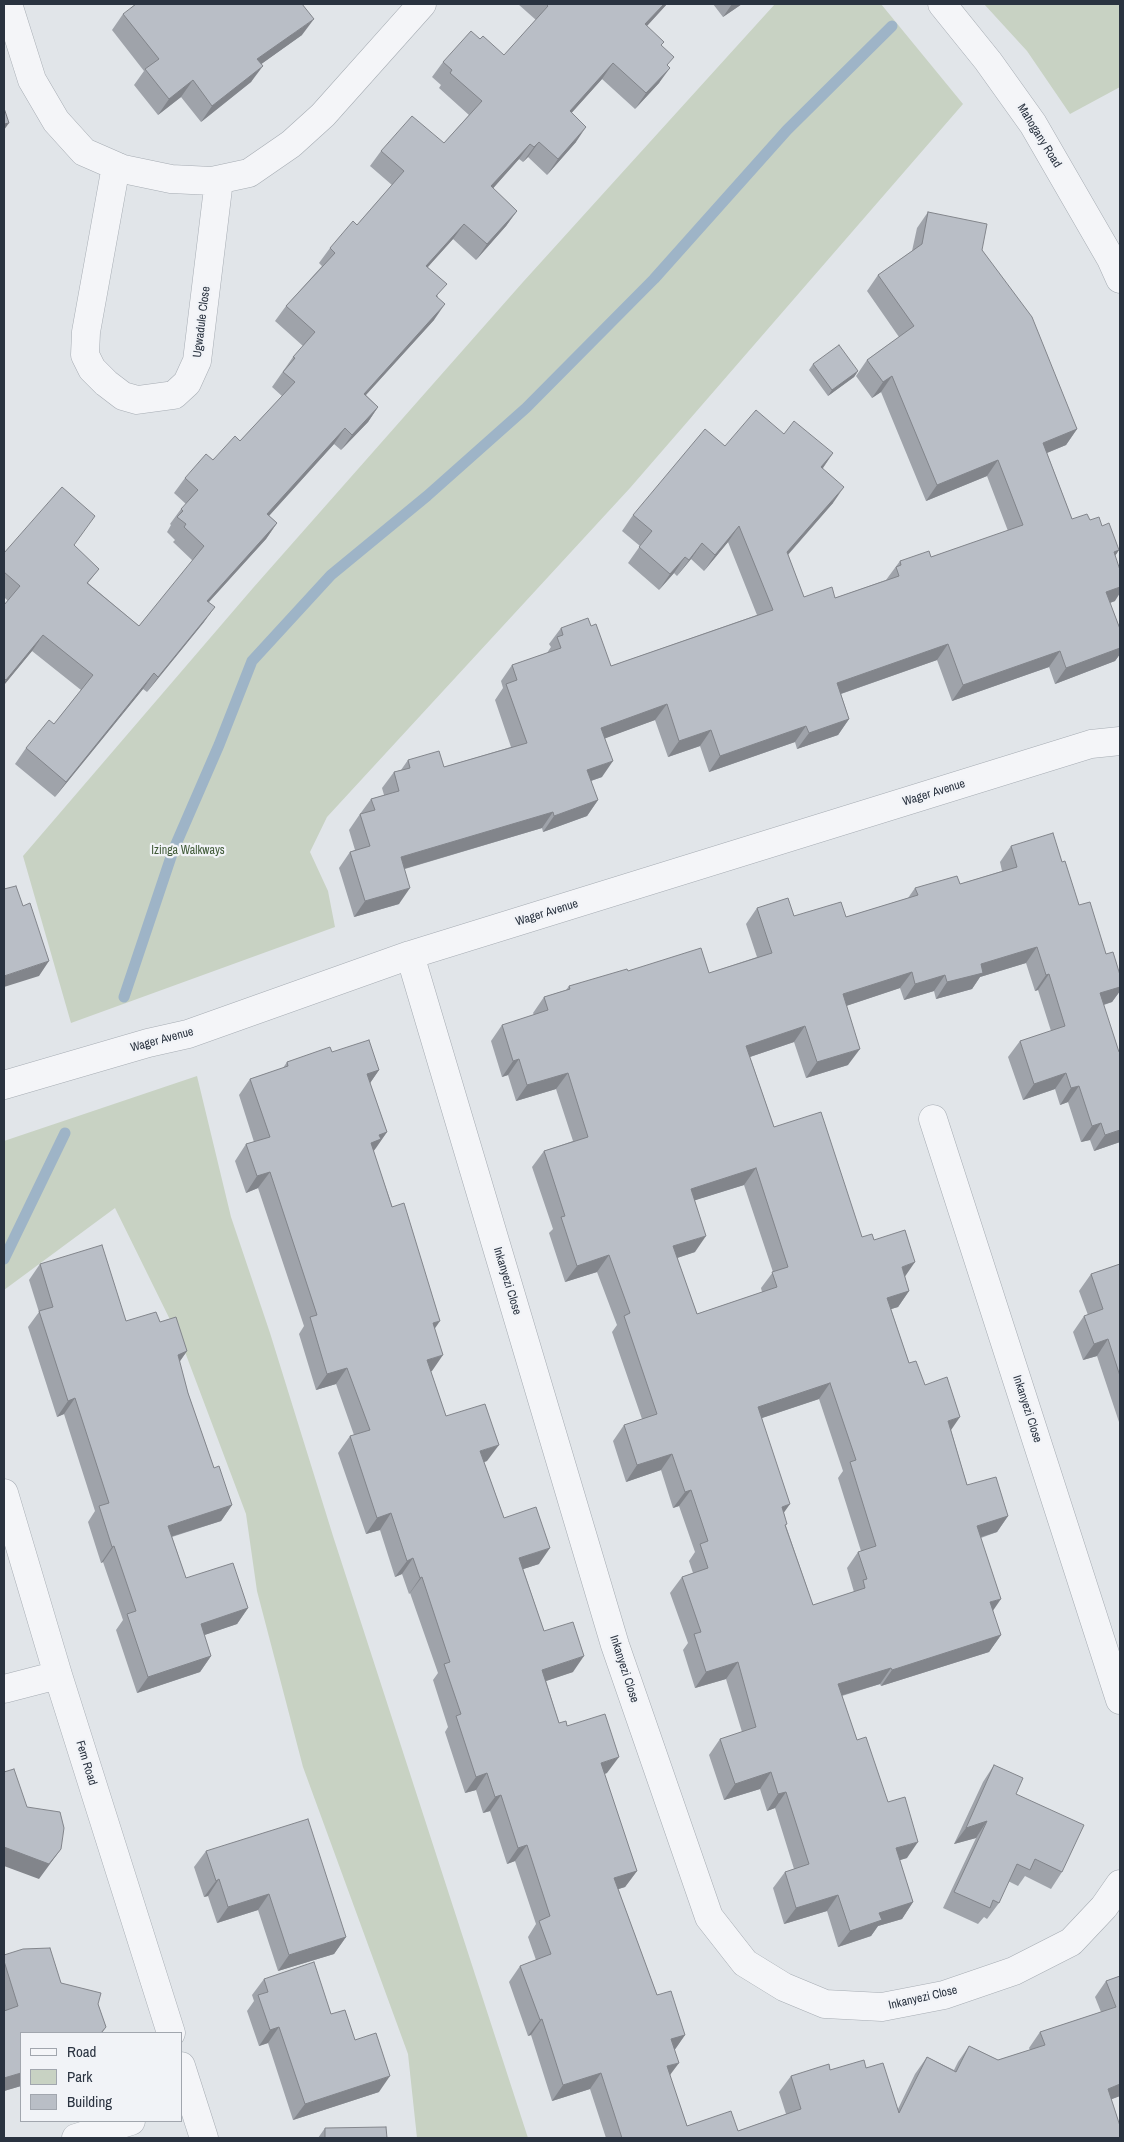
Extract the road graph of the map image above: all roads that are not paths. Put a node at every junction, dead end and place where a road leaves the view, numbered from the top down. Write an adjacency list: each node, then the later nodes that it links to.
1 (8, 4): 4 (street)
2 (422, 4): 5 (street)
3 (942, 4): 6 (street, Mahogany Road)
4 (116, 166): 5 (street); 5 (street, Ugwadule Close)
5 (219, 180)
6 (1120, 279)
7 (1120, 723): 9 (street, Wager Avenue)
8 (1120, 741): 9 (street, Wager Avenue)
9 (1091, 744): 10 (street, Wager Avenue)
10 (410, 955): 11 (street, Wager Avenue); 17 (street, Inkanyezi Close)
11 (4, 1085)
12 (933, 1119): 16 (street, Inkanyezi Close)
13 (4, 1493): 14 (street, Fern Road)
14 (58, 1675): 15 (street); 18 (street, Fern Road)
15 (4, 1689)
16 (1120, 1700)
17 (1120, 1884)
18 (171, 2032)
19 (182, 2072): 20 (street)
20 (187, 2103): 23 (street)
21 (128, 2122): 22 (street)
22 (76, 2138)
23 (204, 2138)

